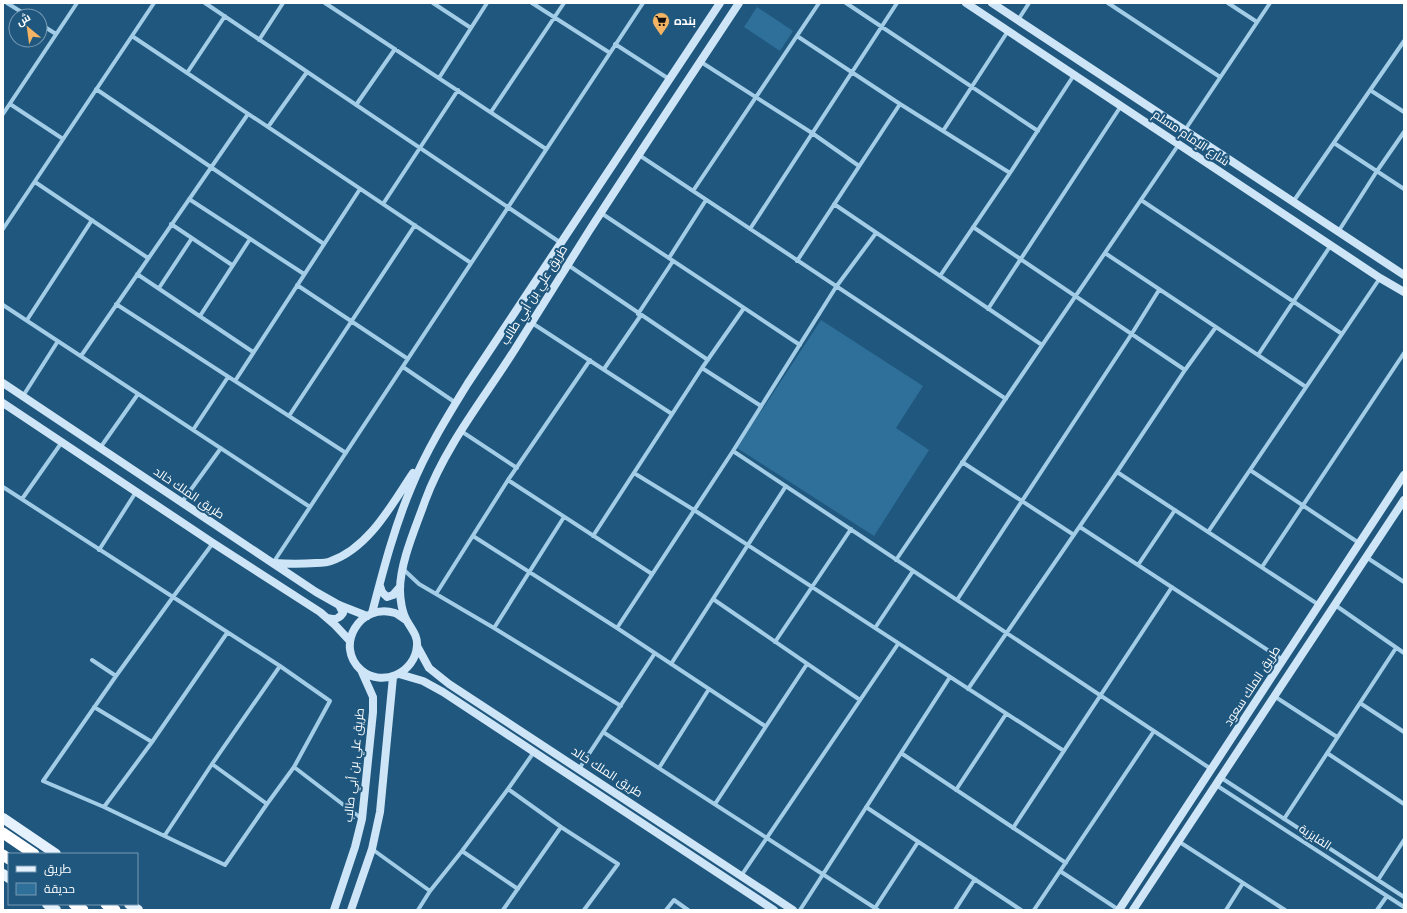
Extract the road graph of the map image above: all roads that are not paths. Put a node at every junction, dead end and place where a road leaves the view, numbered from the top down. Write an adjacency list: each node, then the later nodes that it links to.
1 (76, 3): 30 (street)
2 (154, 3): 31 (street)
3 (205, 3): 22 (street)
4 (282, 3): 33 (street)
5 (325, 3): 36 (street)
6 (434, 3): 27 (street)
7 (487, 3): 27 (street)
8 (532, 3): 23 (street)
9 (564, 3): 23 (street)
10 (643, 3): 35 (street)
11 (720, 3): 45 (main road, طريق علي بن أبي طالب)
12 (739, 3): 38 (main road, طريق علي بن أبي طالب)
13 (819, 3): 32 (street)
14 (846, 3): 26 (street)
15 (897, 3): 26 (street)
16 (966, 3): 29 (main road, شارع الإمام مسلم)
17 (992, 3): 24 (main road, شارع الإمام مسلم)
18 (1029, 3): 24 (street)
19 (1108, 3): 43 (street)
20 (1228, 3): 25 (street)
21 (1270, 3): 25 (street)
22 (224, 16): 33 (street); 41 (street)
23 (554, 18): 37 (street); 55 (street)
24 (1018, 21): 60 (main road, شارع الإمام مسلم)
25 (1257, 22): 43 (street)
26 (881, 27): 40 (street); 46 (street)
27 (470, 28): 44 (street)
28 (48, 29): 30 (street)
29 (1008, 31): 42 (main road, شارع الإمام مسلم); 46 (street)
30 (56, 34): 51 (street)
31 (132, 36): 41 (street); 47 (street)
32 (797, 36): 40 (street); 50 (street)
33 (259, 40): 39 (street)
34 (1404, 41): 49 (street)
35 (615, 44): 37 (street); 45 (street)
36 (395, 49): 44 (street); 53 (street)
37 (610, 53): 69 (street)
38 (701, 62): 50 (street); 70 (main road, طريق علي بن أبي طالب)
39 (307, 72): 53 (street); 59 (street)
40 (852, 72): 52 (street); 64 (street)
41 (187, 73): 58 (street)
42 (1074, 74): 54 (main road, شارع الإمام مسلم); 62 (street)
43 (1220, 77): 60 (street)
44 (439, 78): 48 (street)
45 (669, 79): 97 (main road, طريق علي بن أبي طالب)
46 (972, 87): 61 (street); 62 (street)
47 (96, 89): 65 (street); 72 (street)
48 (458, 90): 55 (street); 68 (street)
49 (1370, 90): 56 (street); 66 (street)
50 (756, 98): 64 (street); 78 (street)
51 (10, 104): 57 (street); 65 (street)
52 (900, 104): 61 (street); 71 (street)
53 (356, 105): 68 (street)
54 (1121, 106): 67 (main road, شارع الإمام مسلم); 103 (street)
55 (491, 112): 69 (street)
56 (1404, 112)
57 (3, 114)
58 (248, 114): 59 (street); 72 (street)
59 (268, 127): 76 (street)
60 (1185, 130): 82 (main road, شارع الإمام مسلم)
61 (943, 131): 74 (street)
62 (1038, 131): 74 (street)
63 (1404, 132): 73 (street)
64 (812, 133): 71 (street); 92 (street)
65 (63, 139): 75 (street)
66 (1334, 143): 73 (street); 82 (street)
67 (1179, 144): 81 (street); 99 (main road, شارع الإمام مسلم)
68 (420, 148): 83 (street); 85 (street)
69 (546, 149): 85 (street)
70 (639, 156): 78 (street); 86 (main road, طريق علي بن أبي طالب)
71 (859, 166): 84 (street)
72 (211, 167): 79 (street); 98 (street)
73 (1377, 171): 77 (street); 93 (street)
74 (1010, 173): 90 (street)
75 (35, 182): 87 (street); 91 (street)
76 (360, 189): 83 (street); 98 (street)
77 (1404, 189)
78 (693, 192): 80 (street)
79 (189, 199): 88 (street); 96 (street)
80 (706, 200): 92 (street); 102 (street)
81 (1141, 200): 100 (street); 119 (street)
82 (1293, 202): 93 (main road, شارع الإمام مسلم)
83 (383, 204): 89 (street)
84 (834, 204): 94 (street); 104 (street)
85 (508, 207): 97 (street); 105 (street)
86 (601, 213): 102 (street); 107 (main road, طريق علي بن أبي طالب)
87 (92, 220): 101 (street); 126 (street)
88 (171, 224): 95 (street); 101 (street)
89 (415, 225): 105 (street); 127 (street)
90 (973, 227): 103 (street); 111 (street)
91 (3, 229)
92 (750, 229): 104 (street)
93 (1338, 232): 110 (main road, شارع الإمام مسلم)
94 (876, 233): 111 (street); 114 (street)
95 (192, 238): 106 (street); 115 (street)
96 (250, 239): 106 (street); 109 (street)
97 (561, 243): 154 (main road, طريق علي بن أبي طالب)
98 (324, 244): 109 (street)
99 (1331, 245): 112 (main road, شارع الإمام مسلم); 119 (street)
100 (1105, 253): 116 (street); 118 (street)
101 (148, 258): 108 (street)
102 (671, 260): 122 (street); 124 (street)
103 (1020, 260): 118 (street); 123 (street)
104 (797, 261): 114 (street)
105 (471, 262): 139 (street)
106 (232, 265): 125 (street)
107 (568, 265): 124 (street); 128 (main road, طريق علي بن أبي طالب)
108 (137, 274): 115 (street); 120 (street)
109 (304, 274): 113 (street)
110 (1404, 275)
111 (940, 276): 123 (street)
112 (1380, 278): 117 (main road, شارع الإمام مسلم); 130 (street)
113 (297, 285): 127 (street); 135 (street)
114 (836, 287): 133 (street); 152 (street)
115 (159, 288): 125 (street)
116 (1159, 290): 129 (street); 131 (street)
117 (1404, 292)
118 (1076, 297): 131 (street); 134 (street)
119 (1294, 302): 130 (street); 137 (street)
120 (116, 304): 138 (street); 146 (street)
121 (3, 305): 126 (street)
122 (744, 308): 133 (street); 141 (street)
123 (988, 309): 134 (street)
124 (639, 315): 141 (street); 144 (street)
125 (200, 316): 135 (street)
126 (27, 320): 132 (street)
127 (351, 322): 139 (street); 157 (street)
128 (532, 322): 140 (street); 159 (main road, طريق علي بن أبي طالب)
129 (1216, 327): 137 (street); 145 (street)
130 (1342, 334): 149 (street)
131 (1131, 335): 145 (street); 178 (street)
132 (58, 341): 138 (street); 151 (street)
133 (800, 345): 155 (street)
134 (1042, 345): 152 (street)
135 (253, 352): 147 (street)
136 (1404, 353): 180 (street)
137 (1258, 355): 149 (street)
138 (80, 356): 150 (street)
139 (408, 359): 142 (street)
140 (590, 360): 144 (street); 167 (street)
141 (708, 360): 143 (street)
142 (402, 367): 154 (street); 164 (street)
143 (702, 368): 155 (street); 156 (street)
144 (604, 369): 156 (street)
145 (1184, 370): 169 (street)
146 (228, 377): 147 (street); 158 (street)
147 (235, 381): 157 (street)
148 (3, 383): 151 (main road, طريق الملك خالد)
149 (1306, 386): 168 (street)
150 (138, 394): 158 (street); 161 (street)
151 (23, 396): 161 (main road, طريق الملك خالد)
152 (1006, 399): 166 (street)
153 (3, 403): 160 (main road)
154 (456, 403): 165 (main road, طريق علي بن أبي طالب)
155 (761, 406): 163 (street)
156 (672, 414): 170 (street)
157 (289, 416): 164 (street)
158 (193, 430): 162 (street)
159 (461, 431): 167 (street); 200 (main road, طريق علي بن أبي طالب)
160 (62, 442): 175 (main road); 176 (street)
161 (100, 448): 179 (main road, طريق الملك خالد)
162 (221, 448): 179 (street); 181 (street)
163 (733, 451): 173 (street); 182 (street)
164 (346, 453): 181 (street)
165 (428, 453): 197 (main road); 205 (main road, طريق علي بن أبي طالب)
166 (962, 462): 178 (street); 196 (street)
167 (516, 468): 172 (street)
168 (1250, 470): 180 (street); 187 (street)
169 (1117, 472): 183 (street); 185 (street)
170 (634, 473): 182 (street); 190 (street)
171 (1404, 475): 192 (main road, طريق الملك سعود)
172 (508, 480): 184 (street); 189 (street)
173 (786, 486): 186 (street); 193 (street)
174 (3, 487): 176 (street)
175 (136, 492): 191 (main road); 194 (street)
176 (22, 499): 194 (street)
177 (1404, 500): 195 (main road, طريق الملك سعود)
178 (1021, 501): 188 (street); 212 (street)
179 (182, 502): 197 (main road, طريق الملك خالد)
180 (1303, 506): 192 (street); 199 (street)
181 (310, 507): 197 (street)
182 (694, 510): 193 (street); 203 (street)
183 (1175, 510): 187 (street); 198 (street)
184 (564, 517): 190 (street); 202 (street)
185 (1080, 527): 188 (street); 198 (street)
186 (850, 529): 196 (street); 207 (street)
187 (1208, 532): 199 (street)
188 (1074, 535): 223 (street)
189 (473, 536): 202 (street); 209 (street)
190 (593, 536): 203 (street)
191 (213, 543): 210 (street); 217 (main road)
192 (1360, 543): 215 (main road, طريق الملك سعود)
193 (748, 545): 207 (street); 211 (street)
194 (99, 550): 210 (street)
195 (1366, 557): 204 (street); 213 (main road, طريق الملك سعود)
196 (896, 560): 201 (street)
197 (273, 563): 214 (main road, طريق الملك خالد)
198 (1138, 565): 208 (street)
199 (1262, 567): 215 (street)
200 (403, 569): 206 (main road, طريق علي بن أبي طالب); 209 (street)
201 (913, 571): 212 (street); 221 (street)
202 (529, 572): 219 (street); 220 (street)
203 (652, 574): 220 (street)
204 (1404, 582)
205 (380, 586): 206 (main road); 216 (main road, طريق علي بن أبي طالب)
206 (400, 587): 218 (main road, طريق علي بن أبي طالب)
207 (812, 587): 221 (street); 225 (street)
208 (1172, 587): 232 (street); 243 (street)
209 (436, 594): 219 (street)
210 (173, 598): 222 (street); 239 (street)
211 (713, 599): 225 (street); 233 (street)
212 (957, 600): 223 (street)
213 (1335, 604): 228 (street); 244 (main road, طريق الملك سعود)
214 (339, 605): 216 (main road, طريق الملك خالد); 217 (main road)
215 (1319, 605): 232 (main road, طريق الملك سعود)
216 (369, 614): 218 (main road); 224 (main road)
217 (328, 618): 224 (main road)
218 (406, 620): 227 (main road)
219 (494, 628): 247 (street)
220 (617, 628): 229 (street)
221 (875, 628): 226 (street)
222 (227, 633): 235 (street); 255 (street)
223 (1007, 634): 242 (street); 243 (street)
224 (350, 641): 236 (main road)
225 (775, 642): 234 (street)
226 (898, 644): 240 (street); 245 (street)
227 (417, 646): 237 (main road, طريق الملك خالد); 238 (main road)
228 (1396, 648): 230 (street); 246 (street)
229 (656, 653): 233 (street); 247 (street)
230 (1404, 654)
231 (92, 660): 239 (street)
232 (1283, 660): 264 (main road, طريق الملك سعود)
233 (671, 664): 241 (street)
234 (807, 664): 245 (street); 250 (street)
235 (280, 666): 260 (street); 261 (street)
236 (361, 670): 238 (main road); 274 (main road, طريق علي بن أبي طالب)
237 (424, 673): 238 (main road, طريق الملك خالد); 257 (main road, طريق الملك خالد); 263 (main road, طريق الملك خالد)
238 (396, 675): 284 (main road)
239 (116, 676): 248 (street)
240 (950, 677): 242 (street); 259 (street)
241 (709, 689): 250 (street); 262 (street)
242 (968, 690): 249 (street)
243 (1100, 696): 251 (street); 256 (street)
244 (1274, 696): 254 (street); 265 (main road, طريق الملك سعود)
245 (860, 700): 280 (street)
246 (1360, 703): 253 (street); 254 (street)
247 (621, 706): 252 (street)
248 (94, 707): 255 (street); 271 (street)
249 (1006, 714): 256 (street); 267 (street)
250 (766, 726): 269 (street)
251 (1154, 731): 264 (street); 288 (street)
252 (603, 732): 262 (street); 263 (street)
253 (1404, 732)
254 (1337, 737): 258 (street)
255 (152, 742): 271 (street)
256 (1064, 751): 277 (street)
257 (535, 752): 266 (street); 308 (main road, طريق الملك خالد)
258 (1327, 753): 270 (street); 275 (street)
259 (901, 754): 267 (street); 272 (street)
260 (212, 764): 268 (street); 279 (street)
261 (294, 767): 268 (street); 274 (street)
262 (659, 768): 269 (street)
263 (579, 769): 291 (main road, طريق الملك خالد)
264 (1211, 769): 314 (main road, طريق الملك سعود)
265 (1218, 781): 275 (street, الفايزية); 282 (main road, طريق الملك سعود); 297 (street, الفايزية)
266 (508, 789): 276 (street); 285 (street)
267 (956, 790): 277 (street)
268 (267, 804): 279 (street)
269 (715, 804): 280 (street)
270 (1404, 804)
271 (104, 807): 279 (street)
272 (866, 807): 283 (street); 290 (street)
273 (3, 818): 287 (main road)
274 (362, 819): 301 (main road, طريق علي بن أبي طالب)
275 (1284, 819): 293 (street, الفايزية)
276 (561, 827): 295 (street); 305 (street)
277 (1013, 828): 288 (street)
278 (3, 833): 286 (highway)
279 (165, 835)
280 (767, 838): 290 (street); 291 (street)
281 (1404, 840): 293 (street)
282 (1177, 841): 294 (street); 315 (main road, طريق الملك سعود)
283 (918, 842): 292 (street); 300 (street)
284 (372, 849): 296 (street); 302 (main road)
285 (462, 851): 295 (street); 296 (street)
286 (33, 853)
287 (55, 853)
288 (1066, 863): 289 (street)
289 (1060, 871): 313 (street); 314 (street)
290 (823, 874): 300 (street); 310 (street)
291 (742, 876): 309 (main road, طريق الملك خالد)
292 (975, 879): 311 (street); 312 (street)
293 (1378, 880): 298 (street, الفايزية)
294 (1243, 883): 316 (street); 317 (street)
295 (518, 889): 304 (street)
296 (430, 891): 303 (street)
297 (1387, 896): 299 (street, الفايزية); 318 (street)
298 (1404, 897)
299 (1404, 907)
300 (876, 909)
301 (334, 910)
302 (351, 910)
303 (418, 910)
304 (503, 910)
305 (584, 910)
306 (666, 910): 307 (street)
307 (688, 910)
308 (774, 910)
309 (793, 910)
310 (800, 910)
311 (955, 910)
312 (1022, 910)
313 (1034, 910)
314 (1119, 910)
315 (1133, 910)
316 (1226, 910)
317 (1285, 910)
318 (1378, 910)

